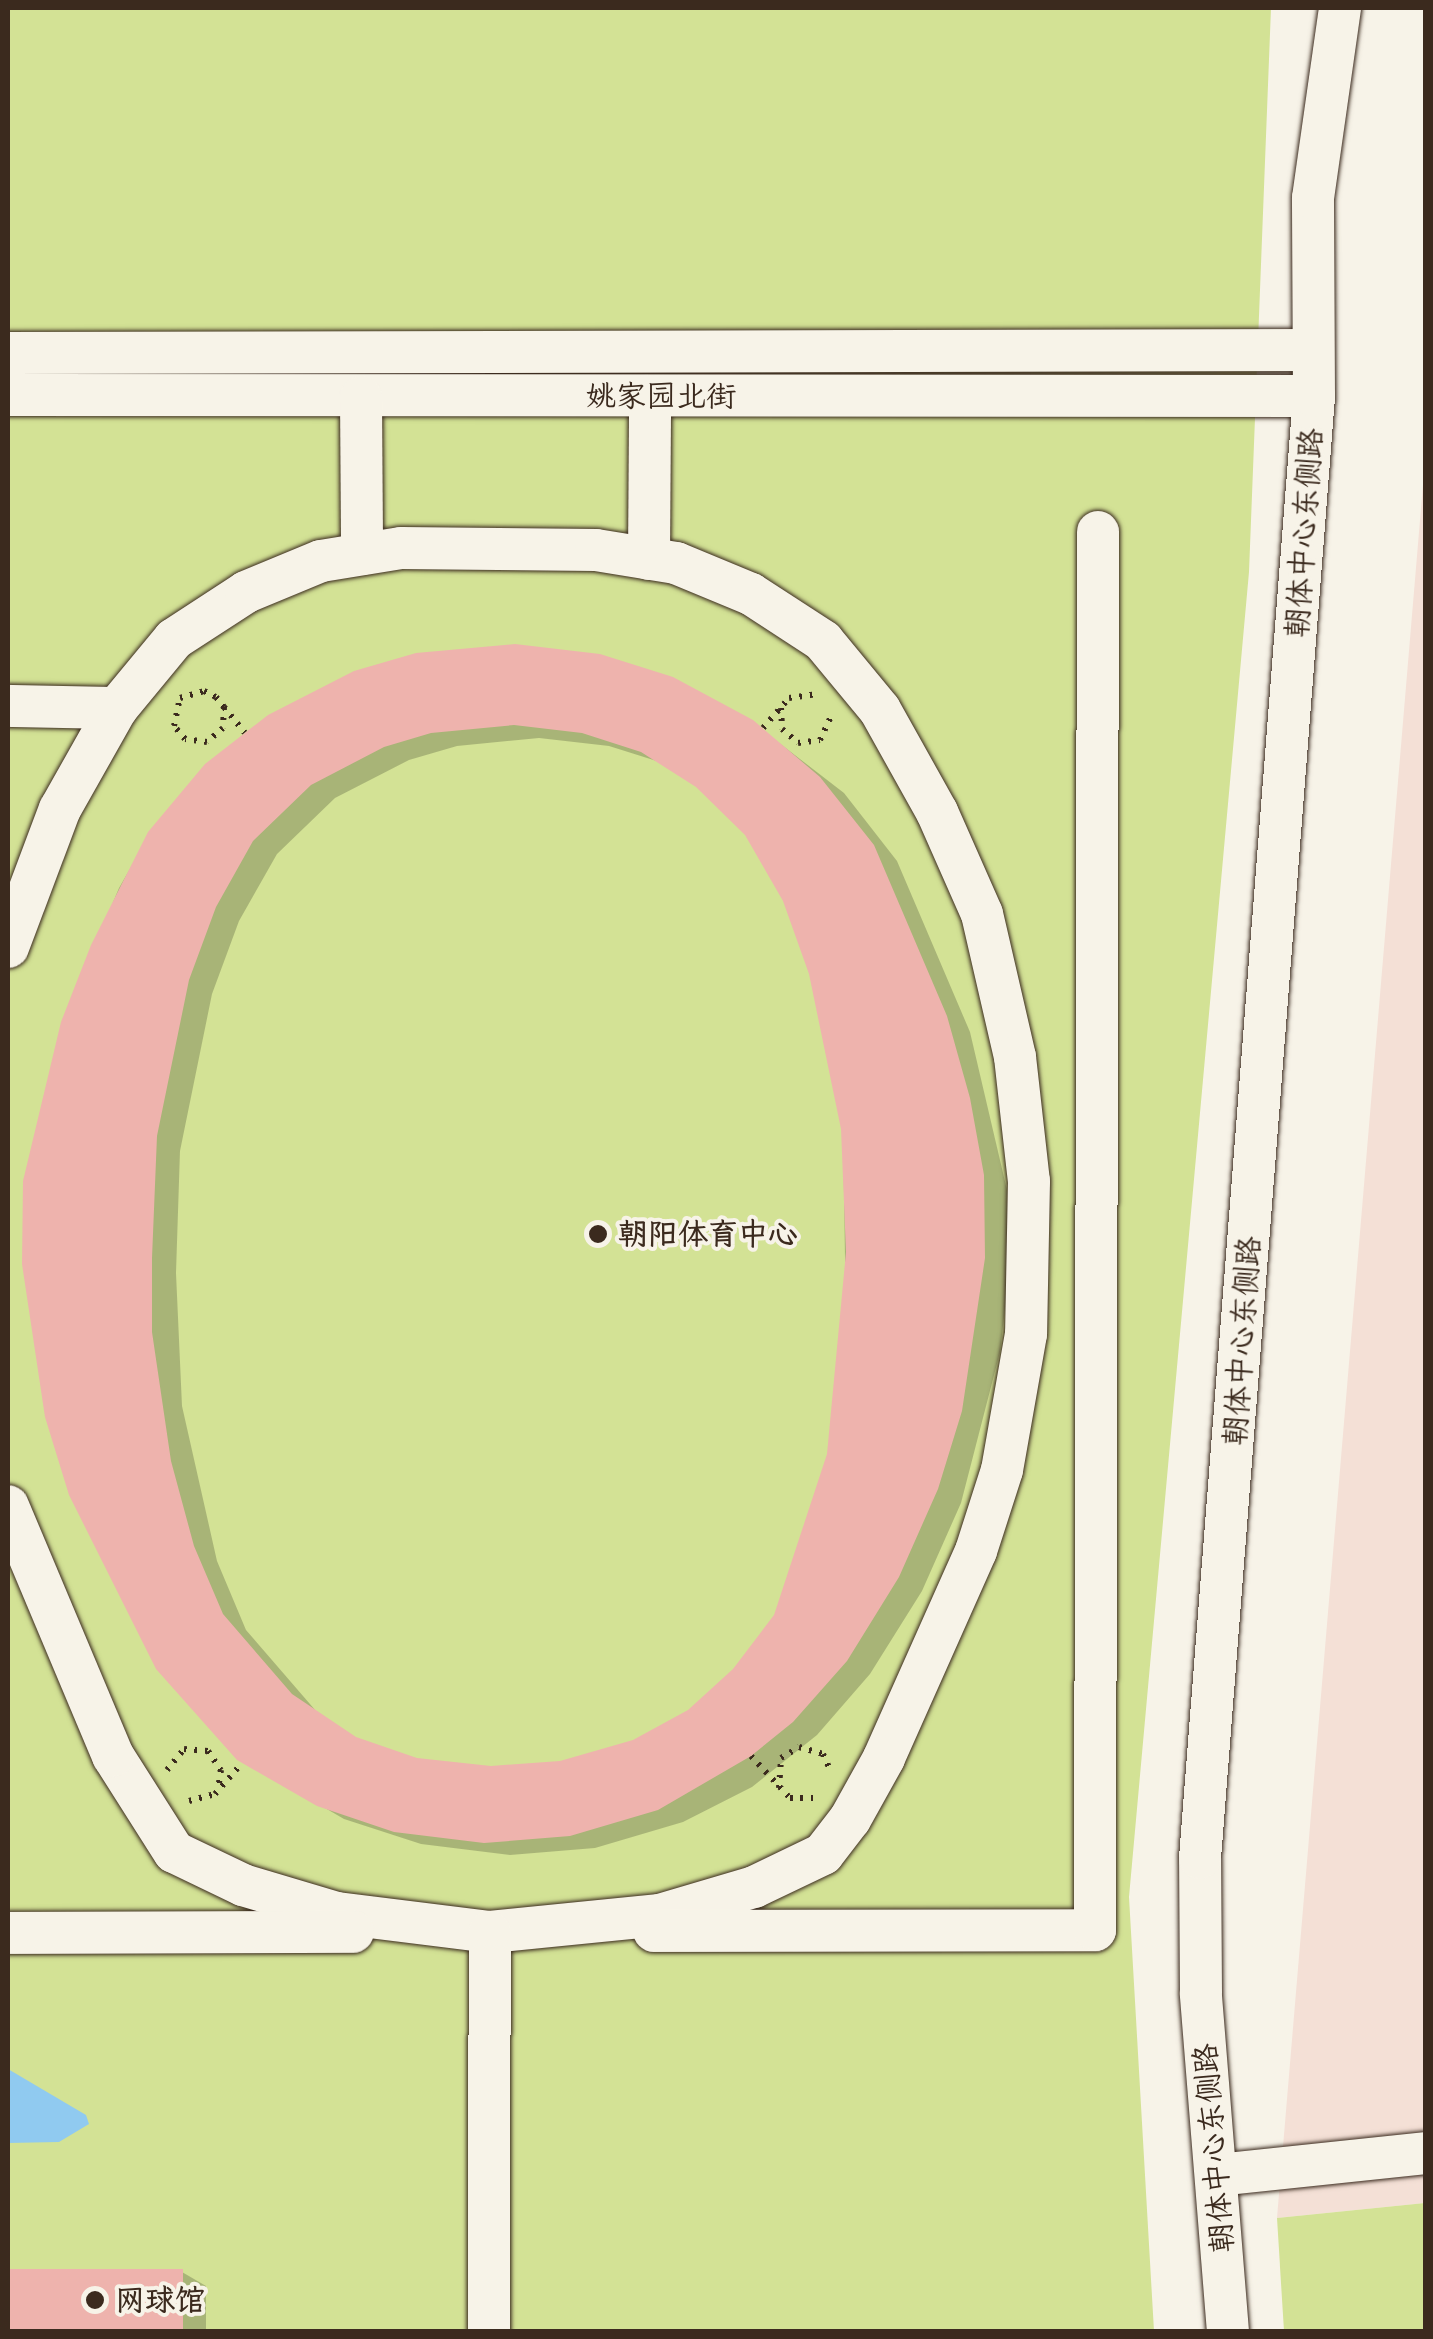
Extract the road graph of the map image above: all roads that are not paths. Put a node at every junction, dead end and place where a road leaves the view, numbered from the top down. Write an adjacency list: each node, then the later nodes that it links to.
1 (1340, 8): 2 (street, 朝体中心东侧路)
2 (1310, 350): 3 (street, 姚家园北街); 6 (street, 朝体中心东侧路)
3 (8, 353)
4 (8, 395): 7 (street, 姚家园北街)
5 (650, 396): 6 (street, 姚家园北街); 7 (street, 姚家园北街); 10 (street)
6 (1314, 396): 18 (street, 朝体中心东侧路)
7 (362, 397): 9 (street)
8 (1098, 532): 16 (street)
9 (362, 554): 10 (street); 12 (street)
10 (650, 558): 16 (street)
11 (8, 706): 12 (street)
12 (118, 708): 13 (street)
13 (8, 947)
14 (8, 1506): 16 (street)
15 (8, 1932): 16 (street)
16 (490, 1932): 19 (street)
17 (1426, 2153): 18 (street)
18 (1218, 2175): 20 (street, 朝体中心东侧路)
19 (489, 2332)
20 (1228, 2332)

